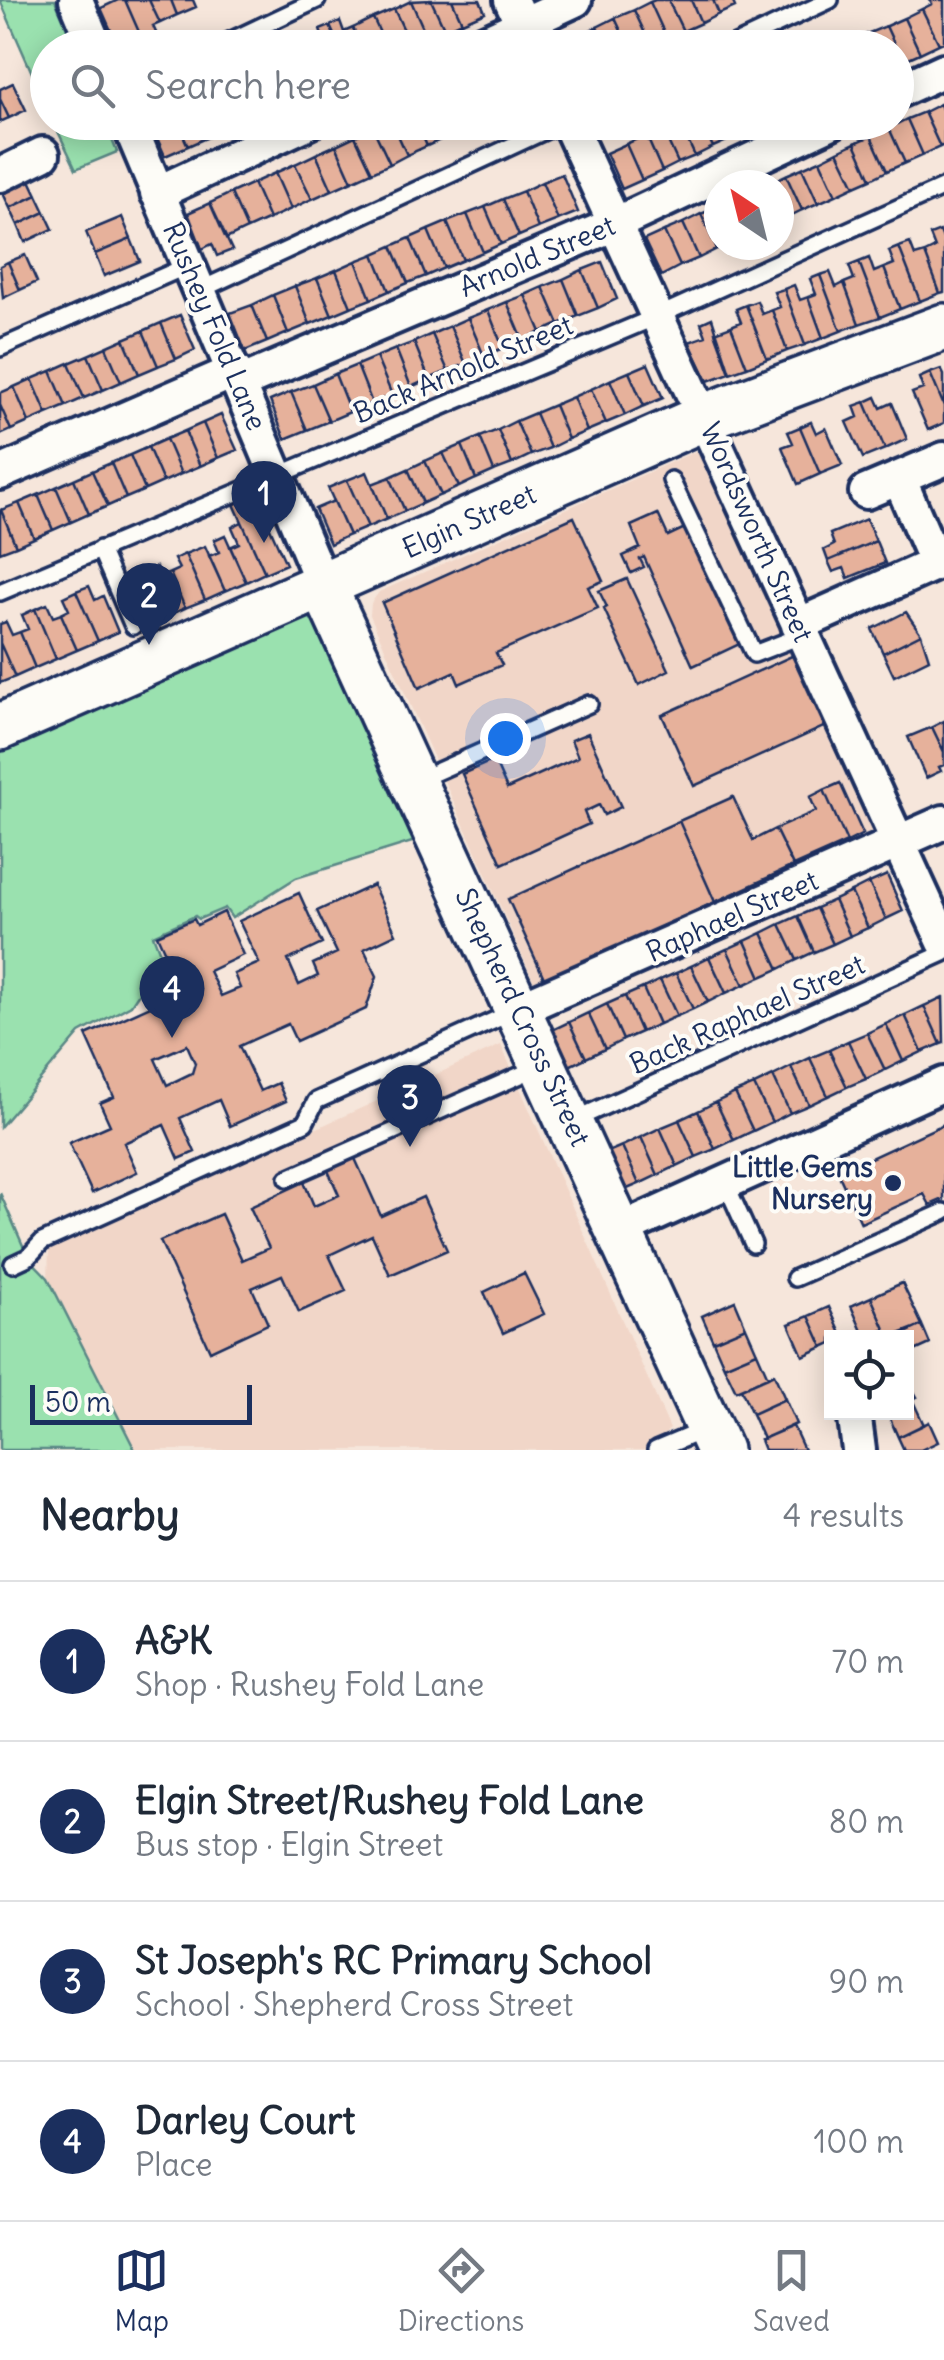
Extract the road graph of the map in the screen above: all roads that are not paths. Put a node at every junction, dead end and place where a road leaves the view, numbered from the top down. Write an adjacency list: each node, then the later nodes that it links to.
1 (76, 0): 6 (street)
2 (316, 0): 7 (lane)
3 (575, 0): 5 (street)
4 (830, 0): 8 (lane)
5 (522, 24)
6 (88, 30)
7 (253, 30)
8 (766, 30)
9 (944, 70): 10 (street)
10 (914, 84)
11 (135, 140): 19 (street, Rushey Fold Lane)
12 (271, 140): 19 (street)
13 (523, 140): 21 (lane)
14 (574, 140): 20 (street, Wordsworth Street)
15 (794, 140): 20 (street, Arnold Street)
16 (43, 154): 17 (street)
17 (0, 175)
18 (944, 188): 22 (lane, Back Arnold Street)
19 (157, 192): 21 (street, Rushey Fold Lane)
20 (614, 224): 22 (street, Wordsworth Street); 25 (street, Arnold Street)
21 (195, 277): 24 (lane); 25 (street, Rushey Fold Lane)
22 (658, 316): 26 (street, Wordsworth Street); 29 (lane, Back Arnold Street)
23 (944, 327): 26 (street, Elgin Street)
24 (0, 348)
25 (237, 377): 28 (street, Arnold Street); 29 (street, Rushey Fold Lane)
26 (705, 417): 35 (street, Elgin Street); 38 (street, Wordsworth Street)
27 (944, 458): 30 (street)
28 (0, 472)
29 (278, 473): 33 (lane, Back Arnold Street); 35 (street, Rushey Fold Lane)
30 (899, 478): 32 (street); 34 (street)
31 (671, 480): 38 (lane)
32 (866, 492)
33 (100, 549): 36 (lane, Back Arnold Street); 37 (lane)
34 (940, 562): 38 (street)
35 (323, 585): 40 (street, Elgin Street); 41 (street, Shepherd Cross Street)
36 (0, 592)
37 (133, 626)
38 (801, 630): 43 (street, Wordsworth Street)
39 (589, 704): 41 (lane)
40 (0, 727)
41 (414, 782): 46 (street, Shepherd Cross Street)
42 (944, 822): 43 (street, Raphael Street)
43 (898, 842): 44 (street, Wordsworth Street); 46 (street, Raphael Street)
44 (944, 942)
45 (944, 952): 49 (lane, Back Raphael Street)
46 (519, 1010): 47 (street, Shepherd Cross Street); 55 (lane)
47 (544, 1064): 49 (street, Shepherd Cross Street); 50 (lane)
48 (944, 1084): 51 (street)
49 (571, 1122): 53 (street, Shepherd Cross Street)
50 (288, 1178)
51 (725, 1182): 53 (street); 54 (lane)
52 (944, 1212): 56 (lane)
53 (621, 1230): 58 (street, Shepherd Cross Street)
54 (753, 1244)
55 (13, 1264)
56 (795, 1278)
57 (855, 1420): 60 (street)
58 (714, 1439): 59 (lane)
59 (656, 1450)
60 (859, 1450)

